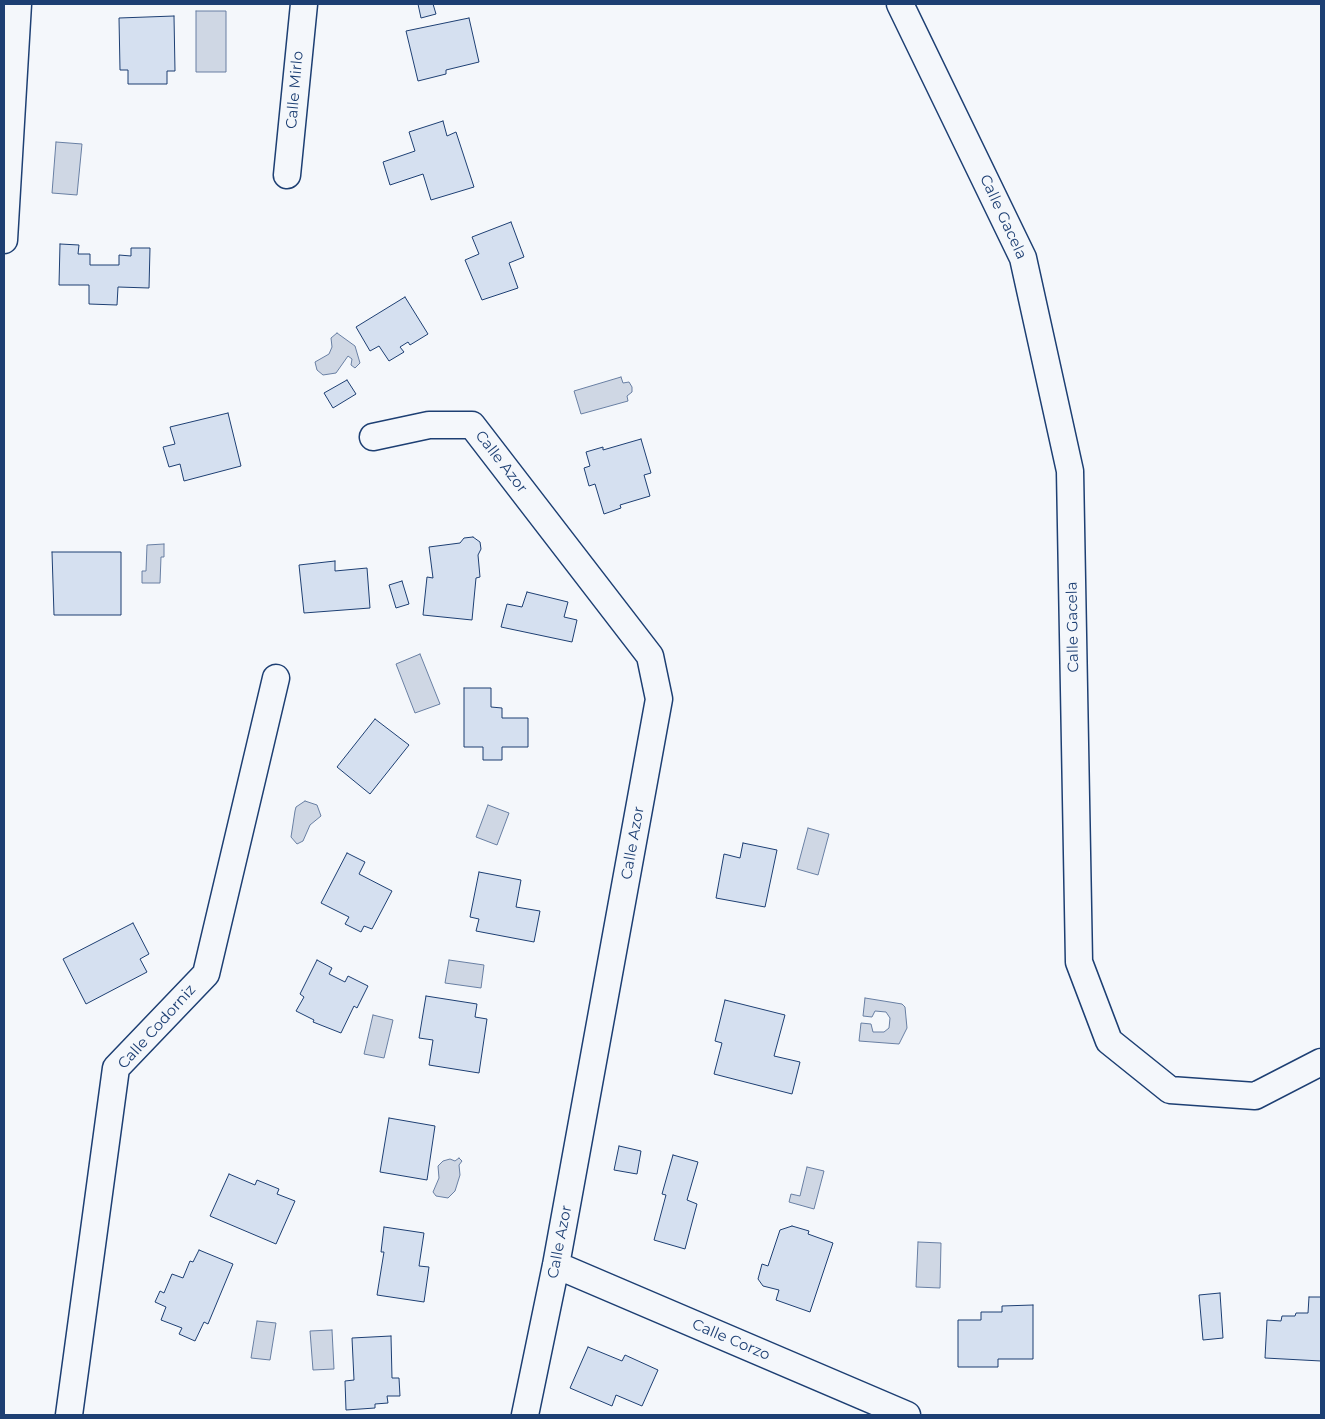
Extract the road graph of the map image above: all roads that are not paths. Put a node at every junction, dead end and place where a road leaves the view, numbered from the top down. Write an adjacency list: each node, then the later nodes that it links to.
1 (18, 4): 5 (street)
2 (304, 4): 4 (street, Calle Mirlo)
3 (900, 4): 8 (street, Calle Gacela)
4 (287, 176)
5 (4, 240)
6 (373, 436): 9 (street, Calle Azor)
7 (276, 678): 10 (street, Calle Codorniz)
8 (1321, 1062)
9 (556, 1265): 11 (street, Calle Azor); 12 (street, Calle Corzo)
10 (69, 1415)
11 (525, 1415)
12 (907, 1415)

